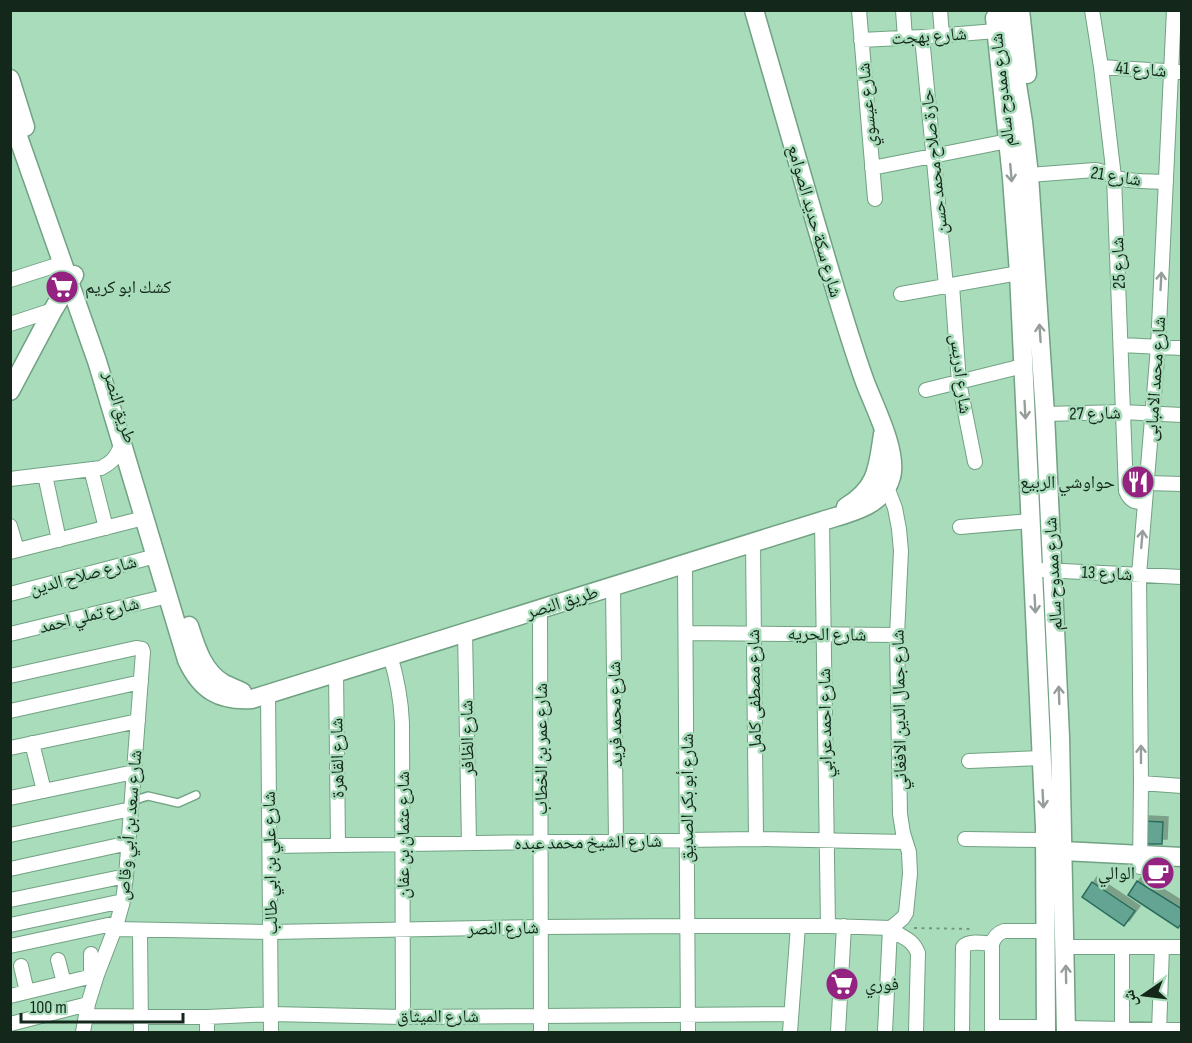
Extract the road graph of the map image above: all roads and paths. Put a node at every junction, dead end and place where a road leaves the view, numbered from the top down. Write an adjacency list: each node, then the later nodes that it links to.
1 (754, 10): 45 (street, شارع سكة حديد الصوامع)
2 (859, 10): 14 (street, شارع عيسوي)
3 (903, 10): 13 (street)
4 (940, 10): 11 (street)
5 (994, 10): 10 (street, شارع ممدوح سالم)
6 (1005, 10): 19 (street)
7 (1020, 10): 19 (street, شارع ممدوح سالم)
8 (1092, 10): 15 (street, شارع 25)
9 (1174, 10): 16 (street, شارع محمد الامبابى)
10 (996, 31): 11 (street, شارع بهجت); 20 (street, شارع ممدوح سالم)
11 (942, 35): 12 (street, شارع بهجت)
12 (922, 37): 13 (street, شارع بهجت); 21 (street, حارة صلاح محمد حسن)
13 (905, 38): 14 (street, شارع بهجت)
14 (861, 40): 22 (street, شارع عيسوي)
15 (1101, 67): 16 (street, شارع 41); 24 (street, شارع 25)
16 (1177, 72): 25 (street, شارع محمد الامبابى)
17 (10, 79): 27 (street, طريق النصر)
18 (10, 114): 27 (street, طريق النصر)
19 (1023, 122): 23 (street, شارع ممدوح سالم)
20 (1008, 141): 21 (street); 28 (street, شارع ممدوح سالم, one-way to 28)
21 (934, 156): 22 (street); 30 (street, حارة صلاح محمد حسن)
22 (872, 168): 26 (street, شارع عيسوي)
23 (1029, 176): 24 (street, شارع 21); 43 (street, شارع ممدوح سالم, one-way to 23)
24 (1114, 177): 25 (street, شارع 21); 34 (street, شارع 25)
25 (1167, 182): 35 (street, شارع محمد الامبابى, one-way to 25)
26 (875, 199)
27 (69, 272): 29 (street); 32 (street); 46 (street, طريق النصر); 84 (street, طريق النصر)
28 (1019, 273): 30 (street); 37 (street, شارع ممدوح سالم)
29 (10, 280)
30 (949, 286): 31 (street); 38 (street, شارع ادريس)
31 (900, 294)
32 (53, 310): 33 (street); 40 (street)
33 (10, 324)
34 (1121, 345): 35 (street); 41 (street, شارع 25)
35 (1158, 347): 36 (street); 42 (street, شارع محمد الامبابى)
36 (1182, 348)
37 (1023, 366): 38 (street); 57 (street, شارع ممدوح سالم, one-way to 57)
38 (959, 382): 39 (street); 47 (street, شارع ادريس)
39 (926, 390)
40 (10, 391)
41 (1122, 412): 42 (street, شارع 27); 43 (street, شارع 27); 54 (street, شارع 25)
42 (1153, 413): 44 (street, شارع 27); 51 (street, شارع محمد الامبابى)
43 (1045, 414): 67 (street, شارع ممدوح سالم)
44 (1182, 415)
45 (884, 429): 53 (street, شارع سكة حديد الصوامع); 56 (street)
46 (122, 444): 48 (street); 55 (street, طريق النصر)
47 (975, 462)
48 (91, 469): 49 (street); 59 (street)
49 (45, 475): 50 (street); 61 (street)
50 (10, 479)
51 (1147, 483): 52 (street); 54 (street, شارع محمد الامبابى)
52 (1182, 484)
53 (887, 487): 56 (street); 79 (street, شارع جمال الدين الافغاني)
54 (1145, 503): 68 (street, شارع محمد الامبابى, one-way to 54)
55 (144, 518): 59 (street); 64 (street, طريق النصر)
56 (822, 521): 62 (street, طريق النصر); 78 (street, شارع احمد عرابي)
57 (1031, 521): 60 (street); 66 (street, شارع ممدوح سالم)
58 (10, 526): 63 (street)
59 (105, 528): 61 (street)
60 (960, 528)
61 (59, 540): 63 (street)
62 (753, 543): 65 (street, طريق النصر); 76 (street, شارع مصطفى كامل)
63 (14, 551)
64 (156, 556): 71 (street, شارع صلاح الدين); 72 (street, طريق النصر)
65 (685, 564): 70 (street, طريق النصر); 75 (street, شارع أبو بكر الصديق)
66 (1033, 570): 67 (street, شارع 13); 88 (street, شارع ممدوح سالم, one-way to 88)
67 (1053, 570): 68 (street, شارع 13); 87 (street, شارع ممدوح سالم, one-way to 67)
68 (1139, 575): 69 (street, شارع 13); 94 (street, شارع محمد الامبابى, one-way to 68)
69 (1182, 577)
70 (613, 586): 73 (street, طريق النصر); 105 (street, شارع محمد فريد)
71 (10, 594)
72 (168, 596): 77 (street, شارع تملي احمد); 84 (street, طريق النصر)
73 (540, 609): 74 (street, طريق النصر); 107 (street, شارع عمر بن الخطاب)
74 (465, 632): 80 (street, طريق النصر); 110 (street, شارع الظافر)
75 (686, 633): 76 (street, شارع الحريه); 103 (street, شارع أبو بكر الصديق)
76 (754, 633): 78 (street, شارع الحريه); 101 (street, شارع مصطفى كامل)
77 (10, 634)
78 (824, 634): 79 (street, شارع الحريه); 106 (street, شارع احمد عرابي)
79 (897, 635): 108 (street, شارع جمال الدين الافغاني)
80 (390, 655): 81 (street, طريق النصر); 111 (street, شارع عثمان بن عفان)
81 (336, 672): 84 (street, طريق النصر); 112 (street, شارع القاهرة)
82 (10, 676): 83 (street, شارع سعد بن أبي وقاص)
83 (141, 682): 85 (street); 86 (street, شارع سعد بن أبي وقاص)
84 (268, 693): 113 (street, شارع علي بن ابي طالب)
85 (10, 711)
86 (138, 720): 89 (street); 93 (street, شارع سعد بن أبي وقاص)
87 (1060, 737): 88 (street); 114 (street, شارع ممدوح سالم)
88 (1041, 738): 91 (street, شارع ممدوح سالم)
89 (32, 743): 90 (street); 96 (street)
90 (10, 748)
91 (1042, 758): 92 (street); 104 (street, شارع ممدوح سالم, one-way to 104)
92 (969, 761)
93 (134, 772): 96 (street); 99 (street, شارع سعد بن أبي وقاص)
94 (1141, 783): 95 (street); 116 (street, شارع محمد الامبابى)
95 (1182, 786)
96 (44, 791): 98 (street)
97 (196, 795): 99 (lane)
98 (10, 798)
99 (132, 805): 100 (street); 109 (street, شارع سعد بن أبي وقاص)
100 (10, 835)
101 (756, 839): 103 (street, شارع الشيخ محمد عبده); 106 (street, شارع الشيخ محمد عبده)
102 (965, 839): 104 (street)
103 (687, 840): 105 (street, شارع الشيخ محمد عبده); 124 (street, شارع أبو بكر الصديق)
104 (1045, 840): 134 (street, شارع ممدوح سالم)
105 (616, 841): 107 (street, شارع الشيخ محمد عبده)
106 (827, 841): 108 (street, شارع الشيخ محمد عبده); 126 (street, شارع احمد عرابي)
107 (541, 842): 110 (street, شارع الشيخ محمد عبده); 128 (street, شارع عمر بن الخطاب)
108 (906, 842): 129 (street, شارع جمال الدين الافغاني)
109 (129, 843): 117 (street); 119 (street, شارع سعد بن أبي وقاص)
110 (469, 843): 111 (street, شارع الشيخ محمد عبده)
111 (403, 844): 112 (street, شارع الشيخ محمد عبده); 132 (street, شارع عثمان بن عفان)
112 (338, 845): 113 (street, شارع الشيخ محمد عبده)
113 (270, 846): 135 (street, شارع علي بن ابي طالب)
114 (1063, 856): 116 (street); 138 (street, شارع ممدوح سالم)
115 (1182, 857): 116 (street)
116 (1140, 861): 118 (street)
117 (10, 869)
118 (1182, 870)
119 (126, 876): 120 (street); 121 (street, شارع سعد بن أبي وقاص)
120 (10, 900)
121 (123, 901): 122 (street); 123 (street, شارع سعد بن أبي وقاص)
122 (10, 925)
123 (116, 926): 131 (street, شارع النصر); 137 (street, شارع النصر); 145 (street, شارع سعد بن أبي وقاص)
124 (687, 926): 125 (street, شارع النصر); 128 (street, شارع النصر); 152 (street, شارع أبو بكر الصديق)
125 (798, 926): 126 (street, شارع النصر); 151 (street)
126 (828, 926): 127 (street, شارع النصر)
127 (844, 926): 129 (street, شارع النصر); 171 (street)
128 (541, 927): 132 (street, شارع النصر); 154 (street, شارع عمر بن الخطاب)
129 (891, 928): 172 (street); 173 (street)
130 (922, 928): 133 (path)
131 (140, 930): 135 (street, شارع النصر); 153 (street)
132 (403, 930): 135 (street, شارع النصر); 156 (street, شارع عثمان بن عفان)
133 (982, 930)
134 (1046, 931): 136 (street); 159 (street, شارع ممدوح سالم)
135 (271, 932): 150 (street, شارع علي بن ابي طالب)
136 (992, 944): 158 (street); 174 (street)
137 (10, 946)
138 (1065, 947): 139 (street); 160 (street, شارع ممدوح سالم, one-way to 138)
139 (1122, 947): 140 (street); 162 (street)
140 (1162, 947): 141 (street); 163 (street)
141 (1182, 947)
142 (91, 954): 145 (street)
143 (58, 960): 146 (street)
144 (21, 966): 147 (street)
145 (94, 976): 146 (street); 149 (street, شارع سعد بن أبي وقاص)
146 (64, 983): 147 (street)
147 (27, 992): 148 (street)
148 (10, 996)
149 (87, 1010): 153 (street, شارع الميثاق); 157 (street, شارع الميثاق); 164 (street, شارع سعد بن أبي وقاص)
150 (271, 1014): 155 (street, شارع الميثاق); 156 (street, شارع الميثاق); 167 (street, شارع علي بن ابي طالب)
151 (791, 1014): 152 (street, شارع الميثاق); 170 (street)
152 (687, 1015): 154 (street, شارع الميثاق); 169 (street, شارع أبو بكر الصديق)
153 (141, 1016): 155 (street, شارع الميثاق); 165 (street)
154 (541, 1016): 156 (street, شارع الميثاق); 168 (street, شارع عمر بن الخطاب)
155 (207, 1017): 166 (street)
156 (403, 1017)
157 (10, 1024)
158 (992, 1030): 159 (street)
159 (1046, 1030)
160 (1066, 1030): 162 (street)
161 (1182, 1030): 163 (street)
162 (1122, 1031): 163 (street)
163 (1159, 1031)
164 (83, 1032)
165 (141, 1032)
166 (207, 1032)
167 (271, 1032)
168 (541, 1032)
169 (688, 1032)
170 (790, 1032)
171 (837, 1032)
172 (885, 1032)
173 (916, 1032)
174 (962, 1032)

